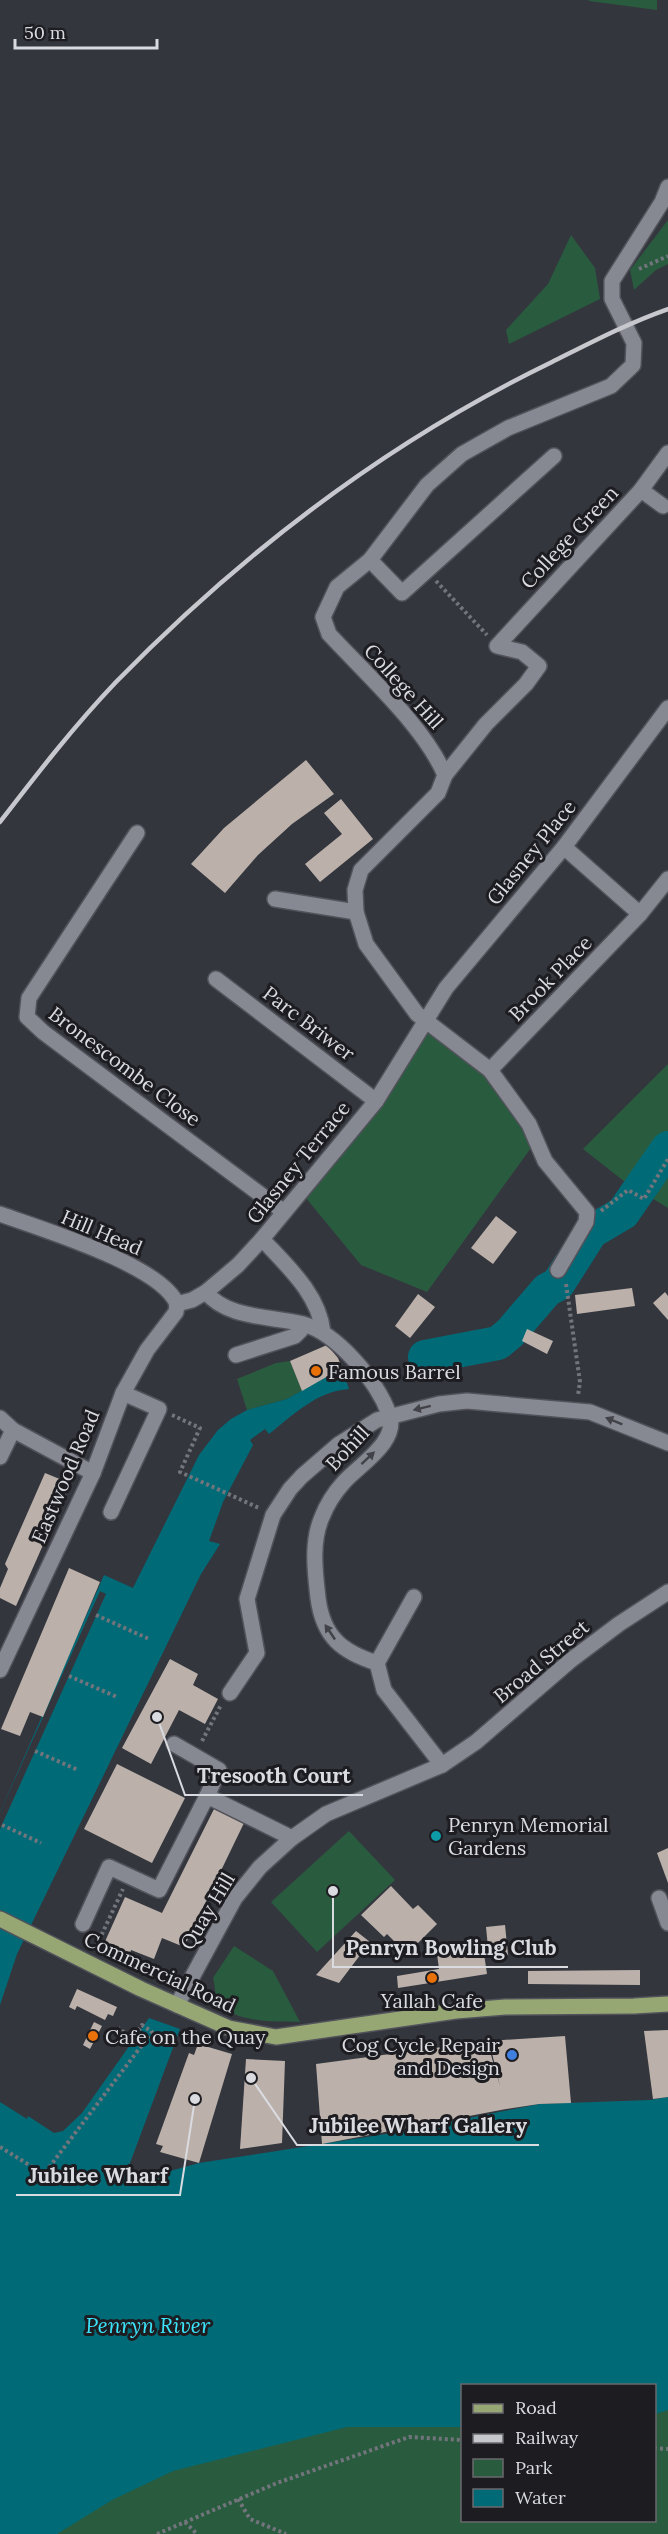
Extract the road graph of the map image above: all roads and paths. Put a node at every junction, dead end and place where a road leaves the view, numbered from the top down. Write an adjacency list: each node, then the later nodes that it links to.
1 (668, 187): 6 (street, College Hill)
2 (668, 453): 4 (street, College Green)
3 (554, 456): 7 (street)
4 (641, 490): 5 (street); 8 (street, College Green)
5 (663, 506)
6 (370, 560): 7 (street); 10 (street, College Hill)
7 (427, 572): 8 (path)
8 (497, 646): 10 (street)
9 (668, 708): 12 (street, Glasney Place)
10 (445, 775): 15 (street)
11 (137, 833): 22 (street, Bronescombe Close)
12 (564, 847): 16 (street); 18 (street, Glasney Place)
13 (668, 879): 16 (street, Brook Place)
14 (275, 899): 15 (street)
15 (356, 912): 18 (street)
16 (640, 914): 19 (street, Brook Place)
17 (216, 979): 20 (street, Parc Briwer)
18 (425, 1021): 19 (street); 20 (street, Glasney Terrace)
19 (490, 1070): 24 (street)
20 (376, 1101): 22 (street, Glasney Terrace)
21 (668, 1160): 24 (path)
22 (284, 1212): 25 (street, Glasney Terrace)
23 (0, 1214): 28 (street, Hill Head)
24 (586, 1222): 26 (street)
25 (262, 1239): 27 (street, Glasney Terrace); 30 (street)
26 (562, 1277): 34 (path)
27 (206, 1292): 28 (street, Glasney Terrace); 29 (street)
28 (177, 1304): 32 (street, Eastwood Road)
29 (303, 1324): 30 (street); 31 (street)
30 (322, 1332): 35 (street)
31 (236, 1355)
32 (123, 1393): 33 (street); 40 (street, Eastwood Road)
33 (159, 1409): 41 (street); 42 (path)
34 (576, 1411): 35 (street, one-way to 35); 38 (street, one-way to 34)
35 (390, 1416): 42 (street, Bohill); 47 (street, Bohill, one-way to 35)
36 (0, 1418): 37 (street)
37 (13, 1430): 39 (street); 40 (street)
38 (668, 1443)
39 (0, 1457)
40 (93, 1473): 48 (street, Eastwood Road)
41 (111, 1512)
42 (273, 1515): 50 (street, Bohill)
43 (668, 1592): 55 (street, Broad Street)
44 (414, 1597): 47 (street)
45 (96, 1615): 46 (path)
46 (149, 1639)
47 (377, 1663): 55 (street)
48 (0, 1670)
49 (69, 1676): 51 (path)
50 (230, 1693): 54 (path)
51 (117, 1697)
52 (174, 1744): 54 (street)
53 (35, 1751): 56 (path)
54 (194, 1756): 57 (street)
55 (442, 1765): 59 (street, Quay Hill)
56 (78, 1770)
57 (207, 1796): 59 (street); 61 (street)
58 (2, 1826): 60 (path)
59 (291, 1838): 68 (street, Quay Hill)
60 (41, 1843)
61 (129, 1876): 65 (street); 66 (path)
62 (659, 1898): 64 (street)
63 (0, 1919): 66 (main road, Commercial Road)
64 (668, 1923)
65 (83, 1924)
66 (89, 1962): 68 (main road, Commercial Road)
67 (668, 2004): 68 (main road, Commercial Road)
68 (177, 2005)
69 (118, 2028): 70 (path)
70 (0, 2147)
71 (461, 2440): 72 (path)
72 (238, 2499): 73 (path); 76 (path)
73 (185, 2522): 74 (path); 75 (path)
74 (157, 2534)
75 (197, 2534)
76 (286, 2534)

